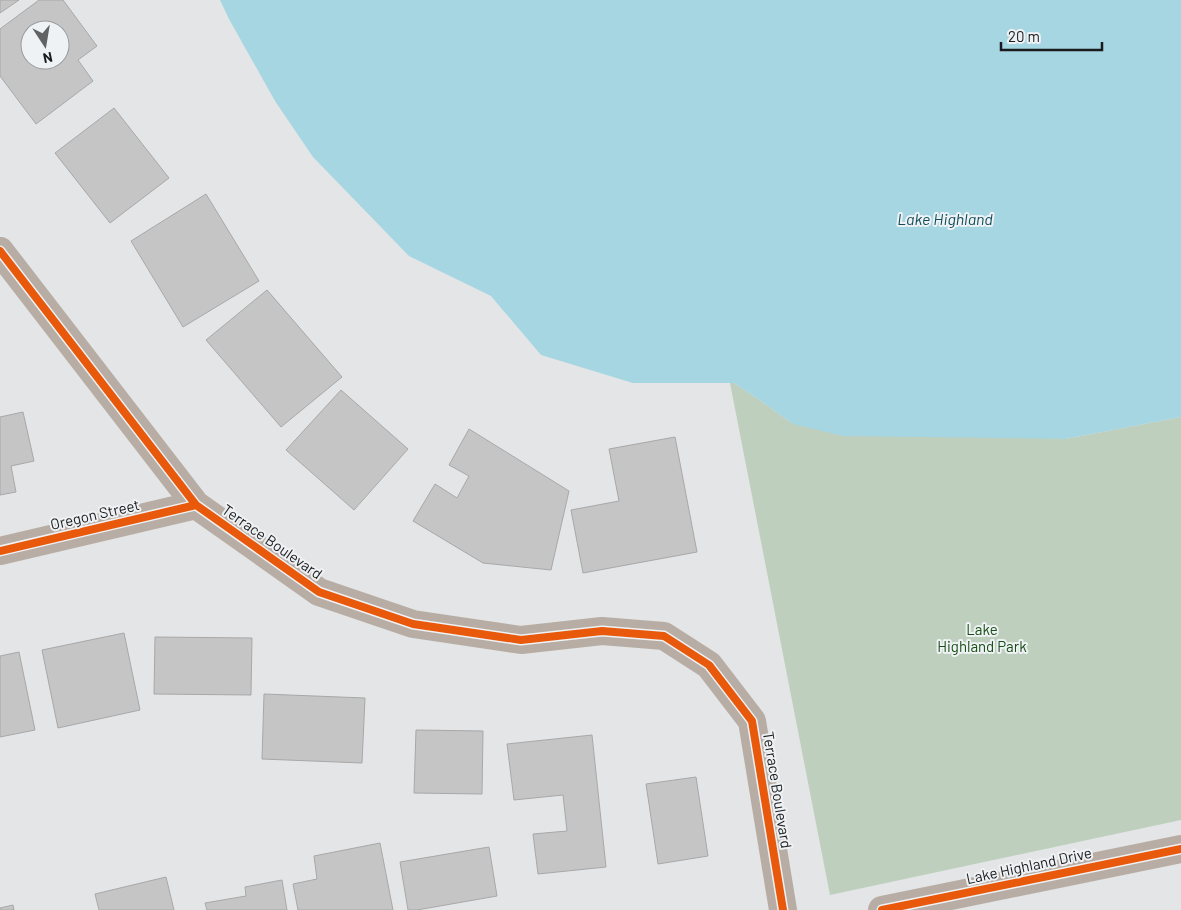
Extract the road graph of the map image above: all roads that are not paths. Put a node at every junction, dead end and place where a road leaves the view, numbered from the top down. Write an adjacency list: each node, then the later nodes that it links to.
1 (0, 251): 2 (street, Terrace Boulevard)
2 (196, 505): 3 (street, Oregon Street); 5 (street, Terrace Boulevard)
3 (0, 551)
4 (1181, 849): 6 (street, Lake Highland Drive)
5 (783, 910)
6 (882, 910)

